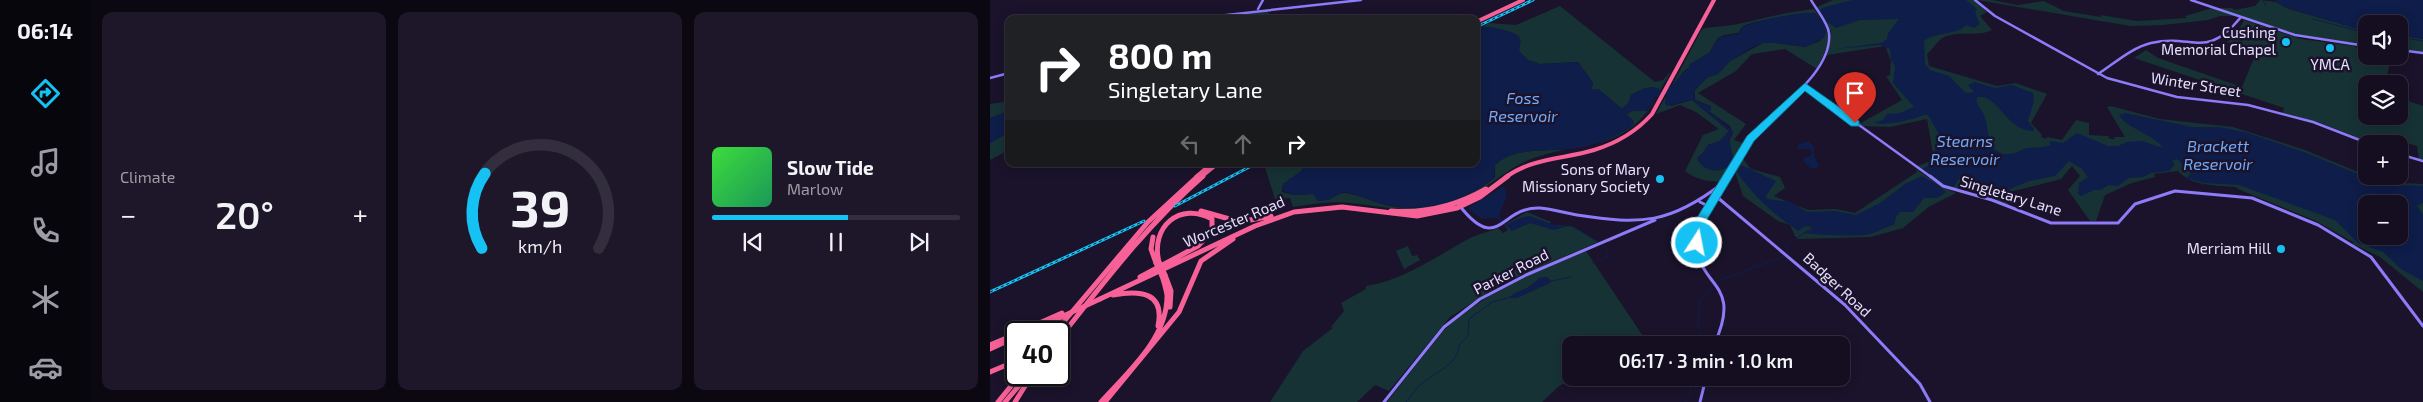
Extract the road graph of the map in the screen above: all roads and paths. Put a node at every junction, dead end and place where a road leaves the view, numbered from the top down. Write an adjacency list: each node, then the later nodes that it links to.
1 (1263, 0): 9 (street)
2 (1361, 0): 9 (street)
3 (1518, 0): 12 (highway)
4 (1523, 0): 13 (highway)
5 (1713, 0): 31 (highway, Worcester Road)
6 (1811, 0): 20 (street)
7 (1975, 0): 18 (street, Winter Street)
8 (2192, 0): 11 (street)
9 (1258, 10): 10 (street)
10 (1220, 15)
11 (2241, 17): 14 (street); 18 (street)
12 (1480, 19)
13 (1480, 19)
14 (2358, 45)
15 (2408, 51): 16 (street)
16 (2423, 53)
17 (1005, 74): 19 (street)
18 (2098, 74): 21 (street, Winter Street)
19 (990, 78)
20 (1805, 86): 26 (street); 43 (street, Singletary Lane)
21 (2358, 139)
22 (2408, 157): 23 (street)
23 (2423, 161)
24 (1208, 167): 41 (highway)
25 (1214, 167): 42 (highway)
26 (1727, 179): 27 (street); 28 (street)
27 (1719, 192): 28 (street); 29 (street)
28 (1708, 195): 30 (street)
29 (1717, 197): 32 (street); 62 (street, Badger Road)
30 (1700, 202): 32 (street); 34 (street)
31 (1459, 205): 33 (highway, Worcester Road); 34 (street)
32 (1710, 207): 44 (street)
33 (1274, 217): 35 (highway); 37 (highway, Worcester Road); 38 (highway, Worcester Road); 47 (highway)
34 (1655, 220): 60 (street, Parker Road)
35 (1157, 263): 36 (highway, bridge); 37 (highway)
36 (1163, 276): 47 (highway); 48 (highway)
37 (1137, 278): 39 (highway, Worcester Road, bridge)
38 (1100, 299): 40 (highway, Worcester Road, bridge); 48 (highway)
39 (1045, 321)
40 (1052, 321)
41 (1064, 321)
42 (1070, 325)
43 (2423, 326)
44 (1717, 336)
45 (1005, 340): 46 (highway, Worcester Road)
46 (990, 347)
47 (1148, 350): 59 (highway)
48 (1142, 353): 58 (highway)
49 (1005, 366): 50 (highway)
50 (990, 372)
51 (1011, 386): 55 (highway)
52 (1019, 386): 56 (highway)
53 (1025, 386): 57 (highway)
54 (1704, 386): 61 (street)
55 (998, 402)
56 (1006, 402)
57 (1015, 402)
58 (1101, 402)
59 (1105, 402)
60 (1384, 402)
61 (1700, 402)
62 (1930, 402)

